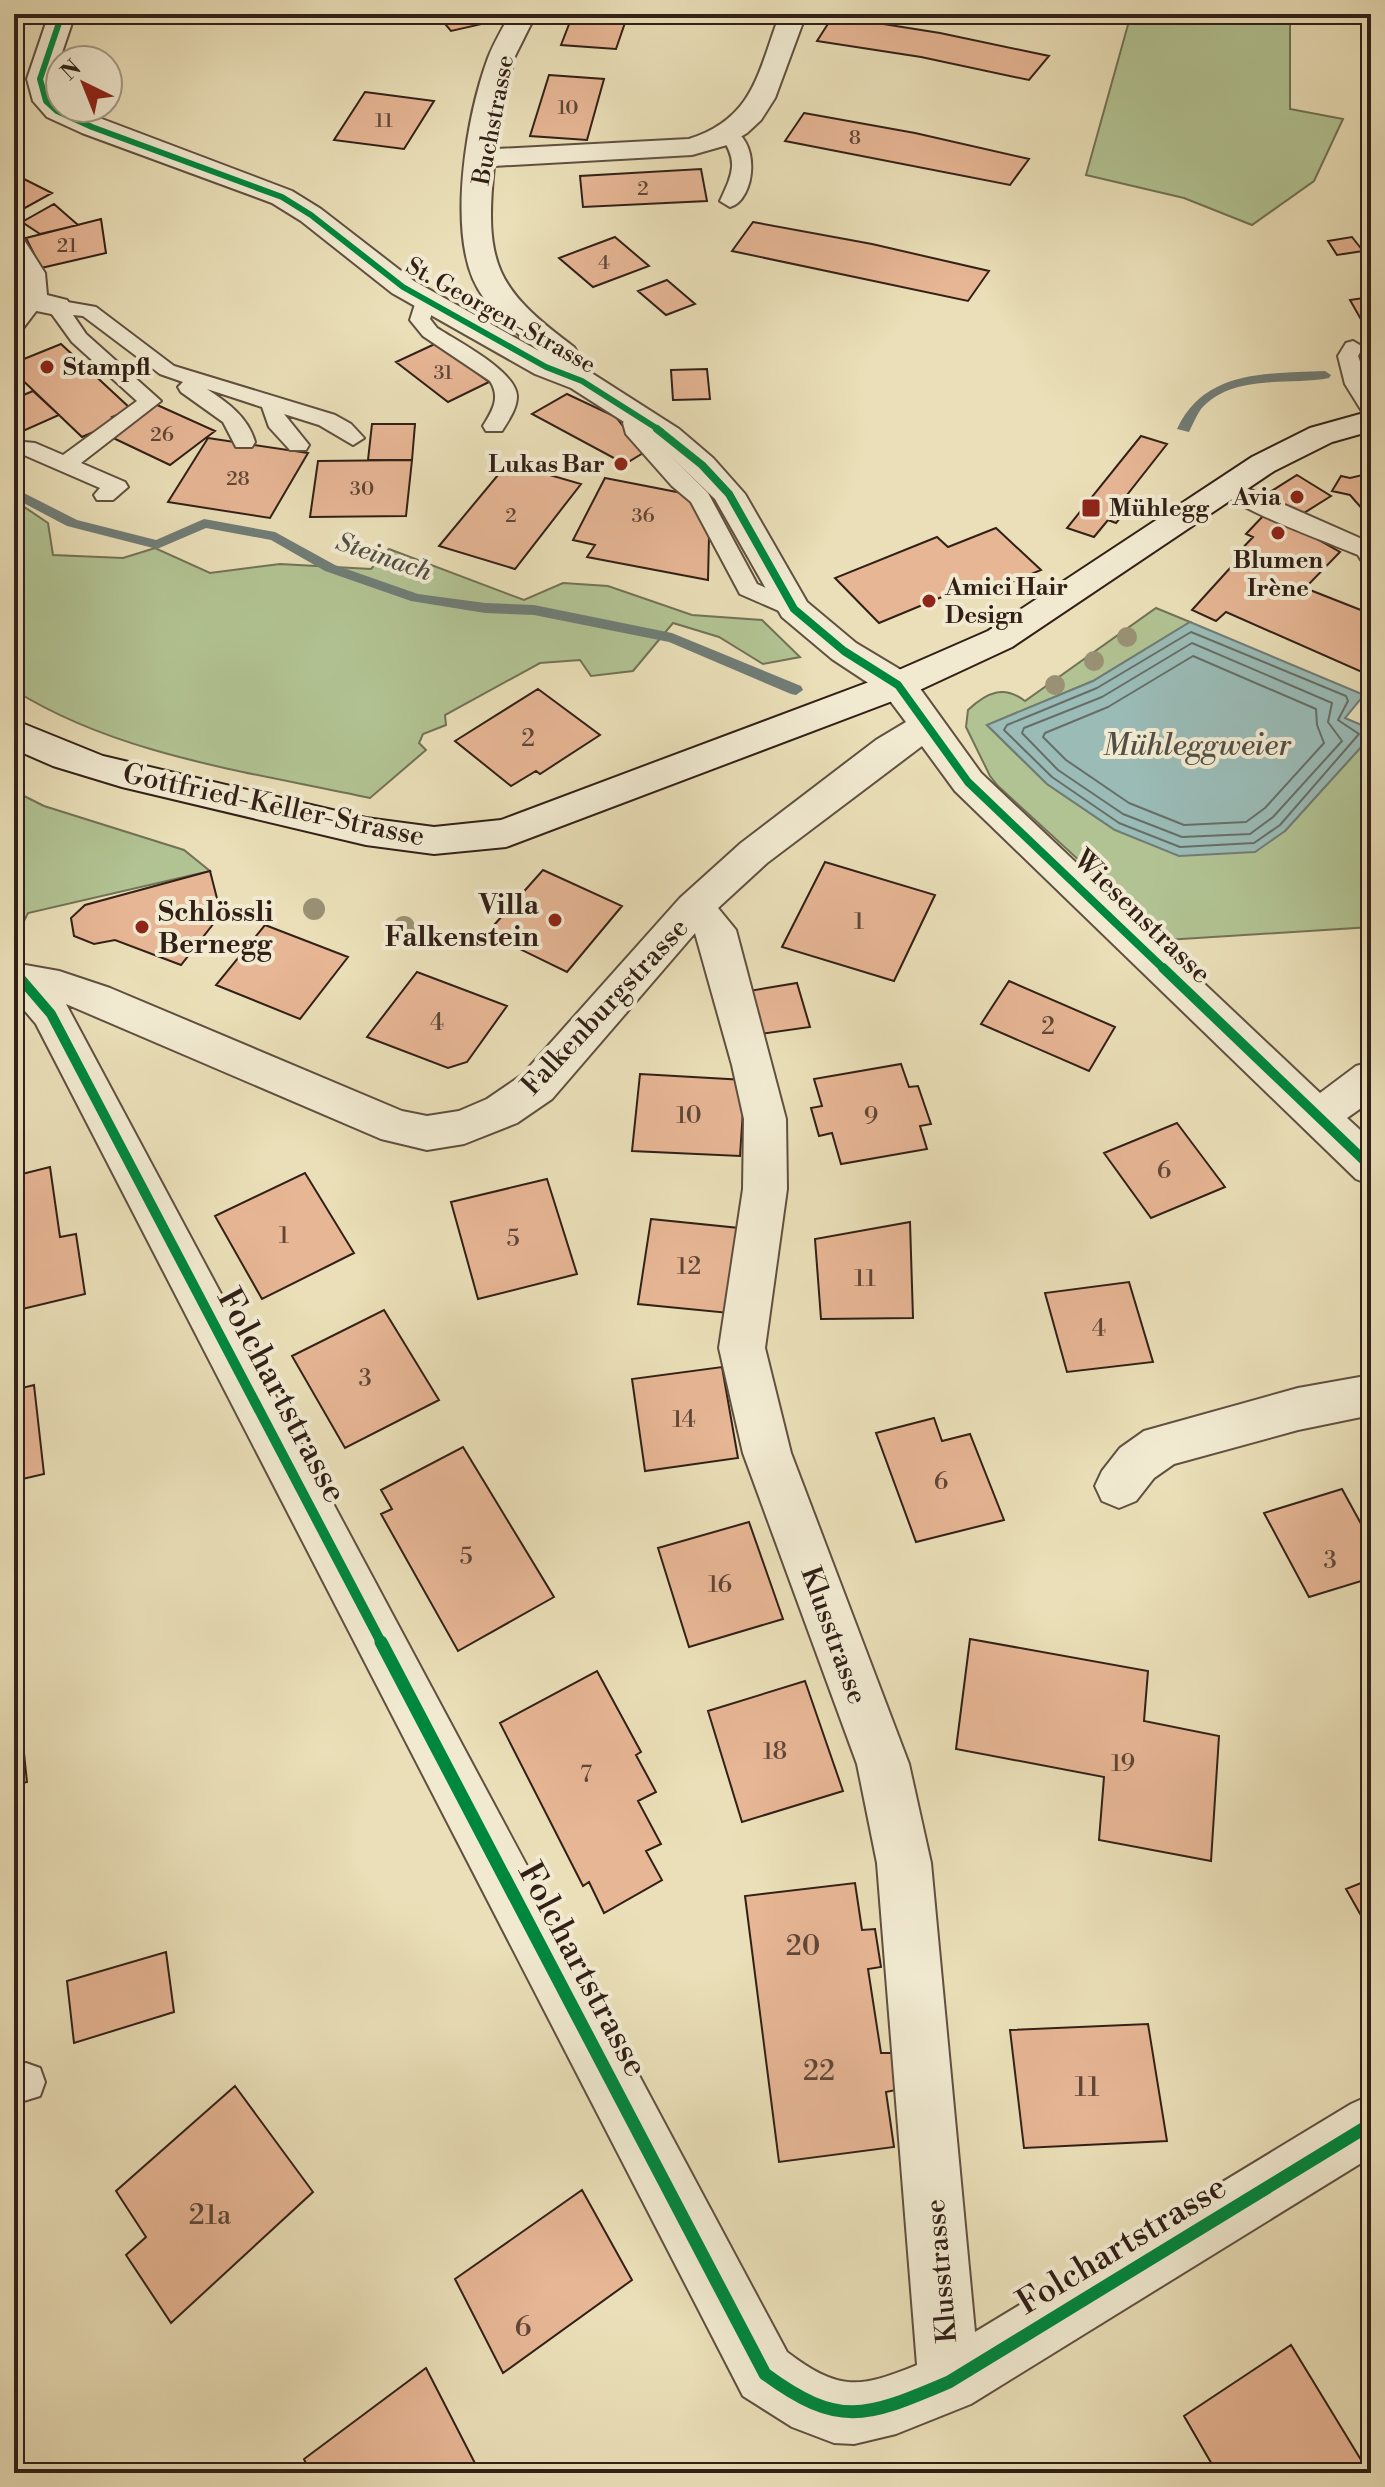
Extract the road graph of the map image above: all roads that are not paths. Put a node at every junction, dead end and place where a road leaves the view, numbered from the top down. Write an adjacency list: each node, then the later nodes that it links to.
1 (62, 14): 8 (street, St. Georgen-Strasse)
2 (523, 14): 5 (street, Buchstrasse)
3 (793, 14): 4 (street)
4 (729, 135): 5 (street); 6 (lane)
5 (480, 158): 13 (street, Buchstrasse)
6 (730, 201)
7 (14, 246): 9 (street)
8 (426, 301): 13 (street, St. Georgen-Strasse); 17 (lane)
9 (34, 303): 10 (lane); 12 (lane); 22 (lane)
10 (14, 327)
11 (1353, 347): 15 (lane)
12 (181, 375): 14 (lane); 19 (lane)
13 (582, 381): 26 (street, St. Georgen-Strasse)
14 (274, 404): 18 (lane); 20 (lane)
15 (1371, 408)
16 (1371, 421): 23 (street)
17 (494, 426)
18 (353, 438)
19 (244, 442)
20 (298, 445)
21 (14, 448): 22 (lane)
22 (65, 464): 24 (lane)
23 (1226, 486): 25 (lane); 26 (street)
24 (105, 495)
25 (1371, 558)
26 (898, 685): 27 (street, Wiesenstrasse); 28 (street, Gottfried-Keller-Strasse)
27 (927, 726): 29 (street, Falkenburgstrasse); 32 (street, Wiesenstrasse)
28 (14, 733)
29 (694, 908): 30 (street, Falkenburgstrasse); 37 (street, Klusstrasse)
30 (18, 978): 37 (street, Folchartstrasse)
31 (1371, 1078): 32 (street)
32 (1318, 1117): 33 (street, Wiesenstrasse)
33 (1371, 1167)
34 (1371, 1395): 35 (street)
35 (1119, 1486)
36 (1371, 2124): 37 (street, Folchartstrasse)
37 (949, 2382)

